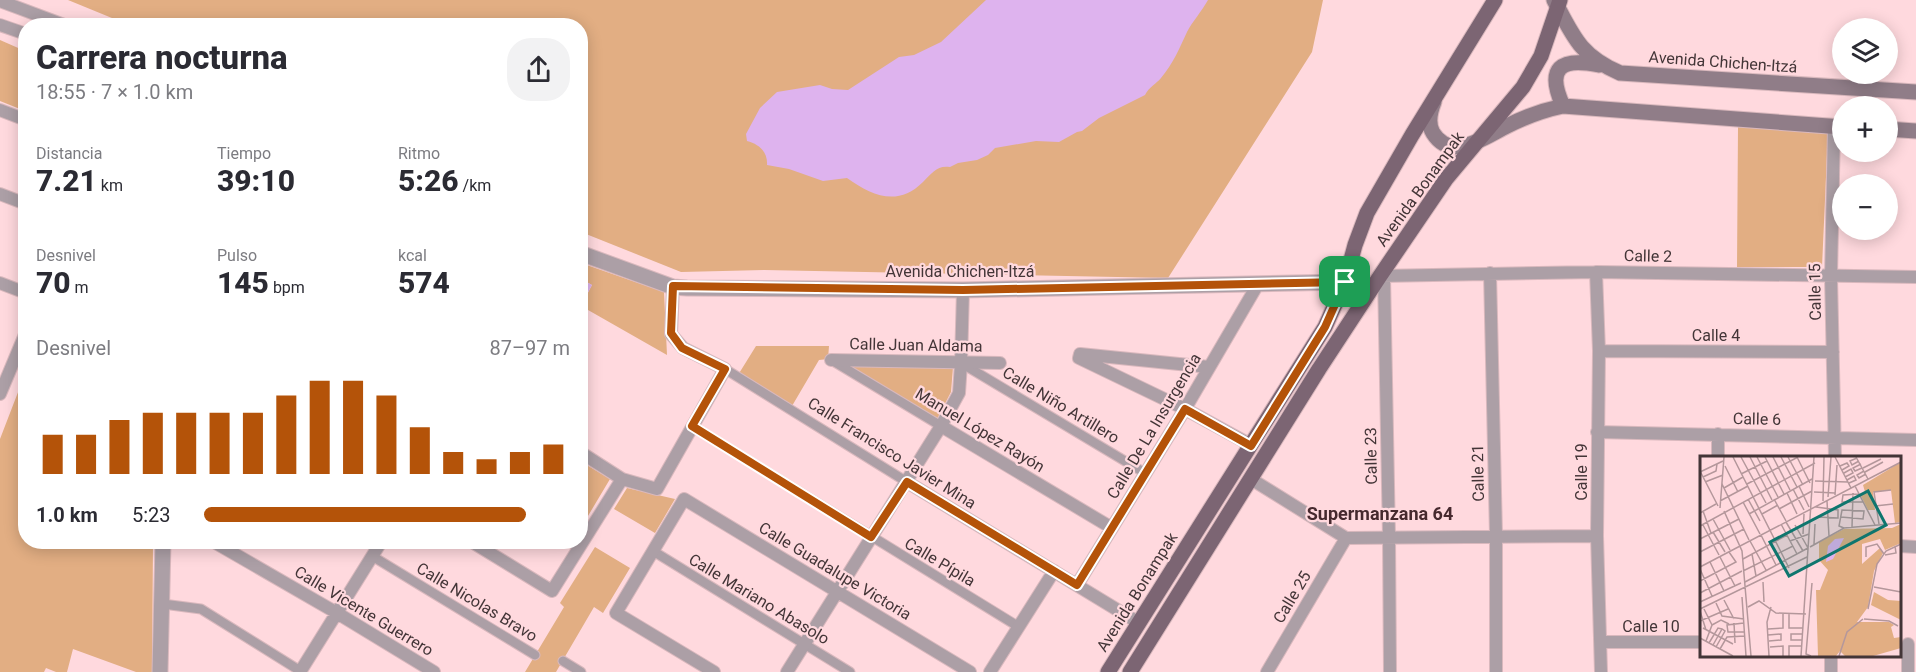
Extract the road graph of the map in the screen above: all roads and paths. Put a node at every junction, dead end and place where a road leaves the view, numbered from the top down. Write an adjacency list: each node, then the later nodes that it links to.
1 (1495, 0): 9 (main road, Avenida Bonampak)
2 (0, 1): 4 (street)
3 (1557, 3): 7 (main road, Avenida Chichen-Itzá); 16 (main road, Avenida Bonampak)
4 (46, 18)
5 (0, 25): 6 (street)
6 (18, 31)
7 (1604, 66): 8 (main road, Avenida Chichen-Itzá); 10 (main road)
8 (1916, 92)
9 (1438, 94): 16 (main road); 26 (main road, Avenida Bonampak)
10 (1563, 106): 13 (main road); 16 (main road)
11 (0, 110): 12 (street)
12 (18, 117)
13 (1832, 127)
14 (1898, 130): 15 (main road)
15 (1916, 131)
16 (1476, 143): 23 (main road, Avenida Bonampak)
17 (1836, 162): 24 (street, Calle 15)
18 (0, 194): 19 (street)
19 (18, 201)
20 (588, 256): 29 (street, Avenida Chichen-Itzá)
21 (1596, 272): 22 (street, Calle 2); 24 (street, Calle 2); 33 (street, Calle 19)
22 (1490, 273): 23 (street, Calle 2); 59 (street, Calle 21)
23 (1382, 276): 55 (main road, Avenida Bonampak); 62 (street, Calle 23)
24 (1831, 277): 25 (street, Calle 2); 34 (street, Calle 15)
25 (1916, 277)
26 (1345, 282): 28 (street, Avenida Chichen-Itzá); 49 (main road, Avenida Bonampak)
27 (0, 283): 30 (street)
28 (1258, 284): 31 (street, Avenida Chichen-Itzá); 39 (street, Calle De La Insurgencia)
29 (673, 286): 31 (street, Avenida Chichen-Itzá); 40 (street, Calle Francisco Javier Mina)
30 (18, 289)
31 (963, 290): 36 (street)
32 (18, 344): 38 (street)
33 (1599, 351): 34 (street, Calle 4); 45 (street, Calle 19)
34 (1833, 352): 47 (street, Calle 15)
35 (831, 360): 36 (street, Calle Juan Aldama); 44 (street, Manuel López Rayón)
36 (962, 363): 37 (street, Calle Juan Aldama); 44 (street); 53 (street, Calle Niño Artillero)
37 (1000, 363)
38 (5, 364): 41 (street)
39 (1209, 367): 42 (street, Calle De La Insurgencia); 42 (street)
40 (725, 369): 43 (street); 56 (street, Calle Francisco Javier Mina)
41 (0, 394)
42 (1185, 409): 49 (street); 53 (street, Calle De La Insurgencia)
43 (692, 426): 54 (street); 61 (street, Calle Pípila)
44 (941, 426): 56 (street); 58 (street, Manuel López Rayón)
45 (1597, 432): 46 (street, Calle 6); 60 (street, Calle 19)
46 (1718, 434): 47 (street, Calle 6); 50 (street)
47 (1835, 437): 48 (street, Calle 6); 51 (street, Calle 15)
48 (1916, 440)
49 (1251, 446): 78 (main road, Avenida Bonampak)
50 (1718, 456)
51 (1835, 456)
52 (588, 457): 54 (street)
53 (1145, 473): 58 (street, Calle De La Insurgencia)
54 (622, 479): 57 (street)
55 (1251, 479): 63 (street); 96 (main road, Avenida Bonampak)
56 (907, 482): 61 (street); 73 (street, Calle Francisco Javier Mina)
57 (588, 527)
58 (1112, 528): 74 (street, Calle De La Insurgencia)
59 (1496, 535): 60 (street); 62 (street); 99 (street, Calle 21)
60 (1597, 536): 80 (street, Calle 19)
61 (871, 537): 75 (street); 79 (street, Calle Pípila)
62 (1389, 537): 63 (street); 98 (street, Calle 23)
63 (1346, 538): 97 (street, Calle 25)
64 (1901, 546): 65 (street)
65 (1916, 547)
66 (163, 549): 76 (street)
67 (226, 549): 77 (street, Calle Vicente Guerrero)
68 (376, 549): 72 (street)
69 (483, 549): 70 (street)
70 (575, 549)
71 (653, 552): 75 (street, Calle Guadalupe Victoria); 82 (street, Calle Mariano Abasolo); 90 (street)
72 (372, 556): 77 (street); 84 (street, Calle Nicolas Bravo)
73 (1054, 571): 74 (street, Calle Francisco Javier Mina); 79 (street)
74 (1077, 585): 78 (street, Calle Francisco Javier Mina)
75 (837, 592): 82 (street); 93 (street, Calle Guadalupe Victoria)
76 (163, 604): 86 (street); 87 (street)
77 (337, 612): 87 (street); 88 (street, Calle Vicente Guerrero)
78 (1139, 623): 95 (main road, Avenida Bonampak)
79 (1019, 627): 94 (street)
80 (1600, 642): 81 (street, Calle 10); 100 (street, Calle 19)
81 (1700, 642)
82 (804, 644): 91 (street); 92 (street, Calle Mariano Abasolo)
83 (1908, 644): 101 (street)
84 (535, 655)
85 (563, 661): 89 (street)
86 (160, 672)
87 (301, 672)
88 (435, 672)
89 (581, 672)
90 (714, 672)
91 (787, 672)
92 (850, 672)
93 (970, 672)
94 (990, 672)
95 (1108, 672)
96 (1130, 672)
97 (1267, 672)
98 (1390, 672)
99 (1496, 672)
100 (1601, 672)
101 (1908, 672)

